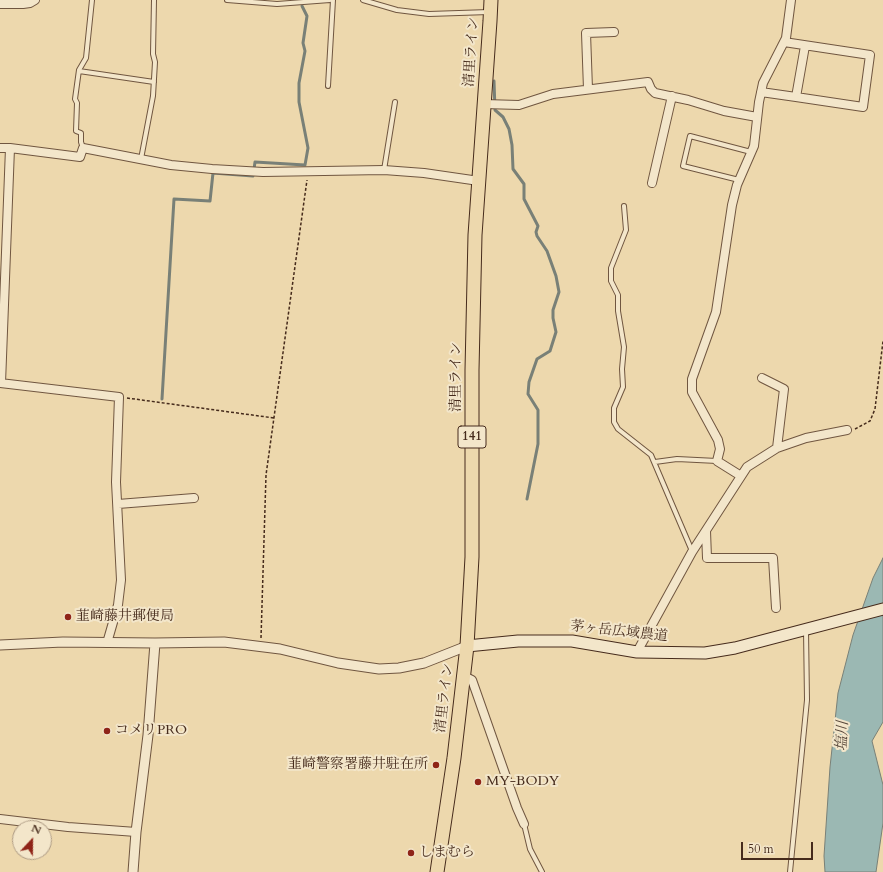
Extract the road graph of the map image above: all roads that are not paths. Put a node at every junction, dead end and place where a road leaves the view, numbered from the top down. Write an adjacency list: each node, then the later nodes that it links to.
1 (35, 0): 9 (street)
2 (92, 0): 14 (lane)
3 (154, 0): 15 (lane)
4 (227, 0): 5 (lane)
5 (326, 0): 6 (lane)
6 (331, 0): 16 (lane)
7 (363, 0): 10 (lane)
8 (791, 0): 12 (street)
9 (0, 4)
10 (491, 6): 22 (highway, 清里ライン / 141)
11 (614, 32): 17 (street)
12 (784, 42): 13 (street); 18 (street)
13 (805, 46): 20 (street); 20 (street)
14 (79, 72): 15 (lane); 26 (lane)
15 (154, 82): 28 (lane)
16 (328, 86)
17 (588, 89): 19 (street); 22 (street)
18 (761, 92): 20 (street); 23 (street)
19 (672, 96): 23 (street); 32 (street)
20 (796, 97)
21 (395, 102): 29 (lane)
22 (484, 104): 31 (highway, 清里ライン / 141)
23 (757, 117): 27 (street)
24 (0, 148): 25 (street)
25 (10, 148): 26 (street); 35 (street)
26 (83, 148): 28 (street)
27 (751, 152): 30 (street); 30 (lane)
28 (141, 159): 29 (street)
29 (384, 170): 31 (street)
30 (739, 180): 38 (street)
31 (479, 181): 51 (highway, 清里ライン / 141)
32 (652, 183)
33 (624, 206): 39 (lane)
34 (762, 378): 37 (street)
35 (0, 383): 42 (street)
36 (847, 430): 37 (street)
37 (777, 448): 40 (street)
38 (717, 461): 39 (lane); 40 (street)
39 (655, 462): 44 (lane)
40 (741, 476): 43 (street)
41 (194, 498): 42 (street)
42 (118, 504): 48 (street)
43 (706, 530): 44 (street); 45 (street)
44 (692, 552): 52 (street)
45 (776, 608)
46 (883, 609): 47 (main road, 茅ヶ岳広域農道)
47 (809, 628): 52 (main road, 茅ヶ岳広域農道); 60 (lane)
48 (107, 642): 49 (street); 50 (street)
49 (155, 644): 51 (street); 56 (street)
50 (0, 645)
51 (468, 646): 52 (main road, 茅ヶ岳広域農道); 53 (highway, 清里ライン / 141)
52 (637, 652)
53 (464, 676): 55 (street); 58 (highway, 清里ライン / 141)
54 (0, 819): 56 (street)
55 (524, 824): 59 (lane)
56 (136, 832): 57 (street)
57 (133, 872)
58 (437, 872)
59 (542, 872)
60 (790, 872)

